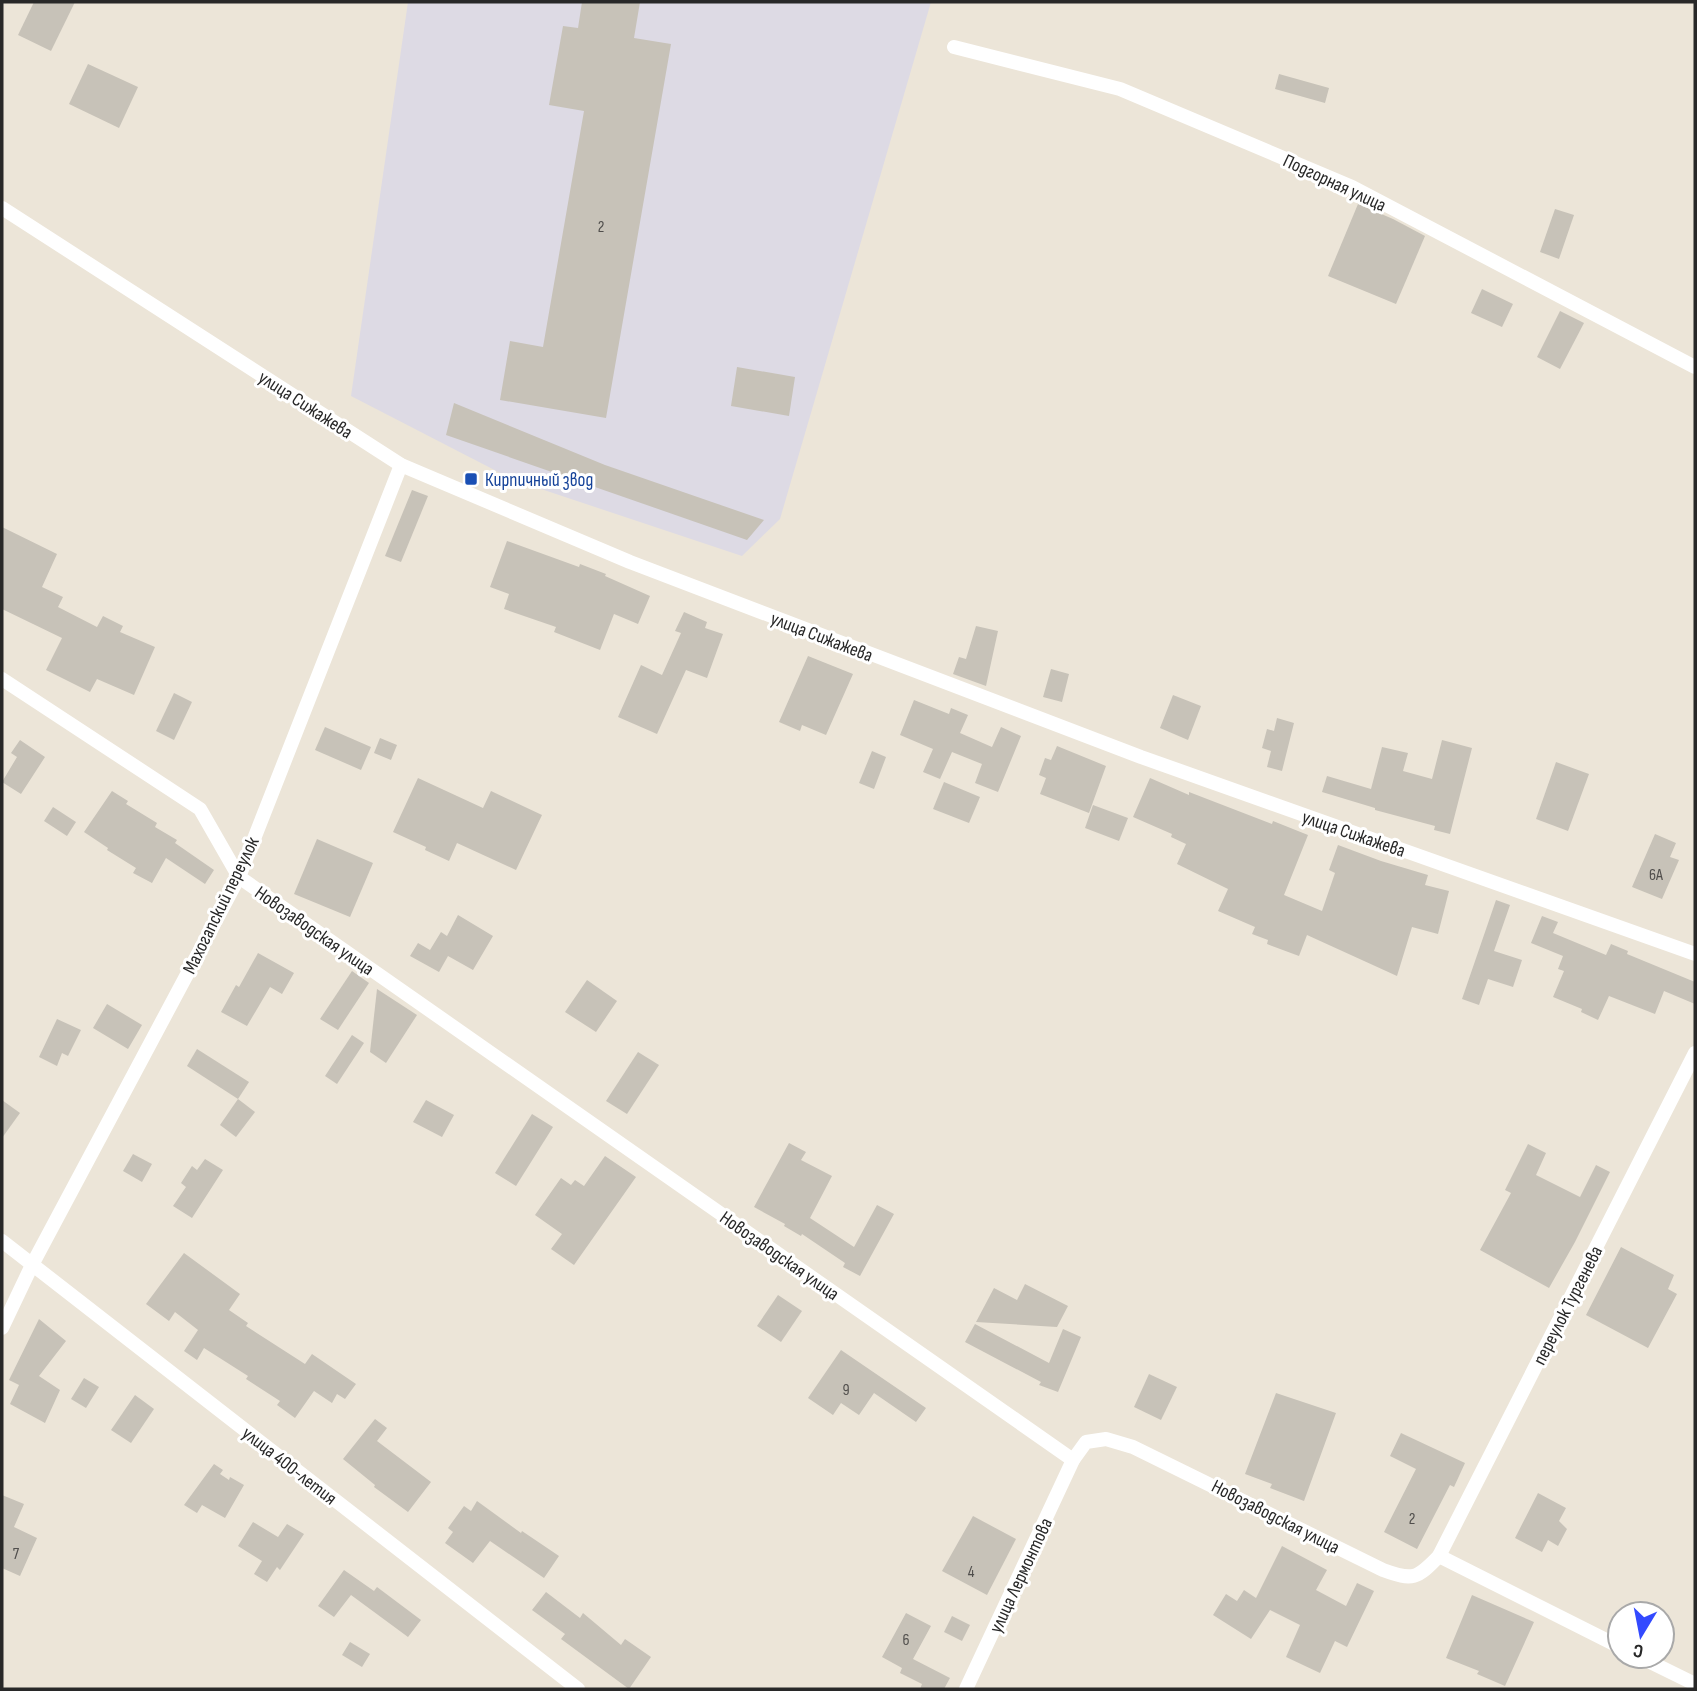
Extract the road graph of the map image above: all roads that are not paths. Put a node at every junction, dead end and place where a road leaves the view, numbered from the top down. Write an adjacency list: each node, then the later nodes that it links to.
1 (954, 47): 3 (street, Подгорная улица)
2 (2, 208): 4 (street, улица Сижажева)
3 (1695, 367)
4 (401, 465): 6 (street, Махогапский переулок); 7 (street, улица Сижажева)
5 (2, 680): 6 (street, Новозаводская улица)
6 (239, 877): 10 (street, Махогапский переулок); 12 (street, Новозаводская улица)
7 (1695, 954)
8 (1695, 1053): 13 (street, переулок Тургенева)
9 (2, 1241): 10 (street, улица 400-летия)
10 (32, 1265): 11 (street, Махогапский переулок); 17 (street, улица 400-летия)
11 (2, 1328)
12 (1073, 1460): 13 (street, Новозаводская улица); 18 (street, улица Лермонтова)
13 (1439, 1556): 14 (street)
14 (1606, 1640)
15 (1666, 1670): 16 (street)
16 (1695, 1684)
17 (578, 1689)
18 (966, 1689)

